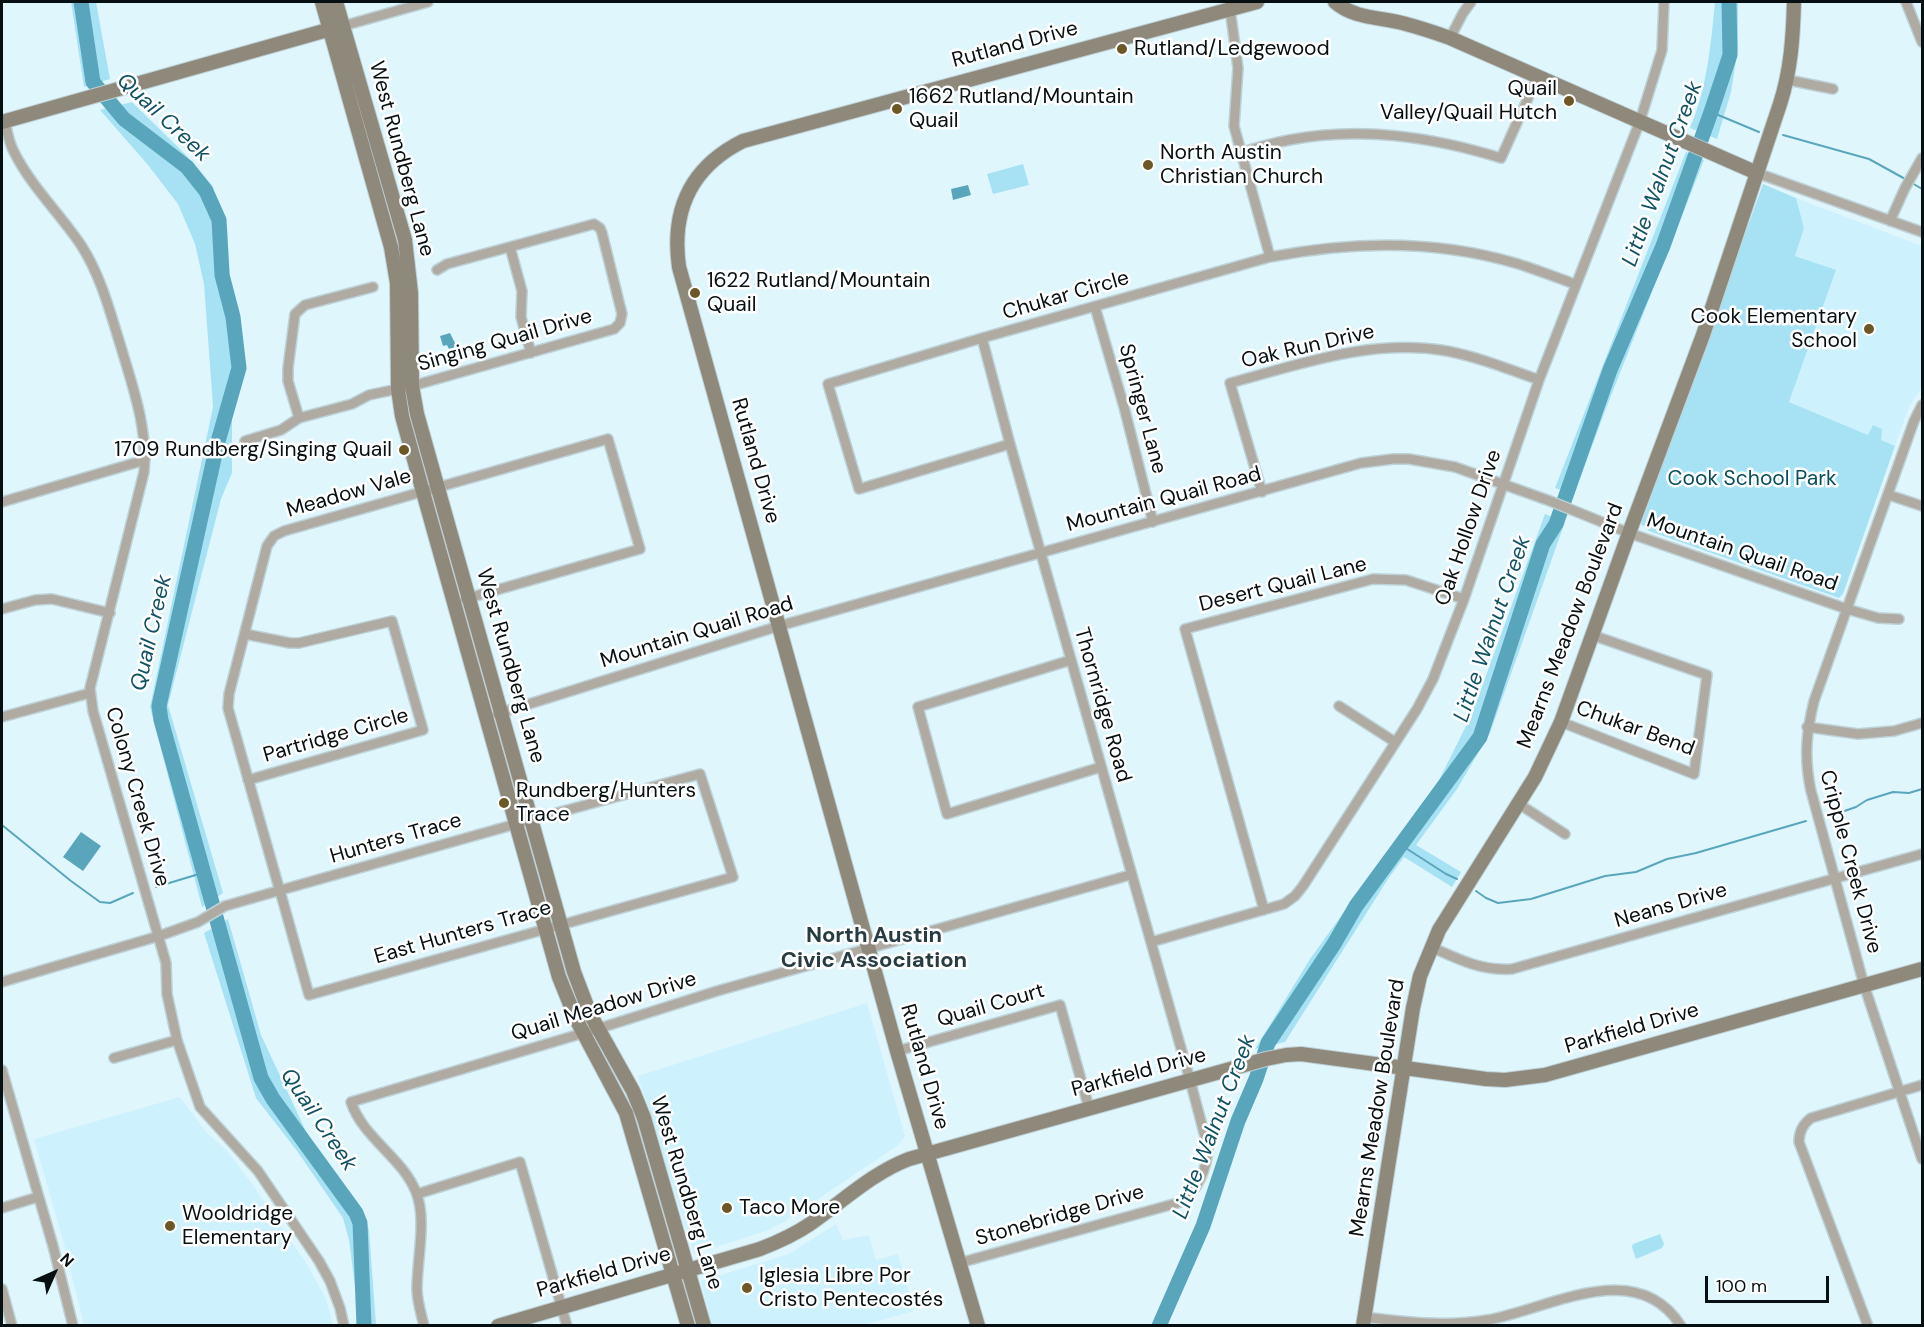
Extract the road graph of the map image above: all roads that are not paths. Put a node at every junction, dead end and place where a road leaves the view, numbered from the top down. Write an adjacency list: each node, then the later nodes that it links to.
1 (322, 2): 13 (street, West Rundberg Lane)
2 (336, 2): 13 (street, West Rundberg Lane)
3 (428, 2): 13 (street)
4 (1257, 2): 11 (street, Rutland Drive)
5 (1335, 2): 12 (street)
6 (1354, 2): 12 (street)
7 (1471, 2): 14 (street)
8 (1664, 2): 19 (street, Oak Hollow Drive)
9 (1794, 2): 17 (street, Mearns Meadow Boulevard)
10 (1906, 2): 15 (street)
11 (1230, 9): 21 (street); 57 (street, Rutland Drive)
12 (1372, 17): 14 (street)
13 (336, 28): 20 (street); 35 (street, West Rundberg Lane)
14 (1450, 38): 16 (street)
15 (1923, 42)
16 (1538, 76): 19 (street); 21 (street)
17 (1788, 80): 18 (street); 23 (street, Mearns Meadow Boulevard)
18 (1833, 89)
19 (1640, 121): 23 (street); 29 (street, Oak Hollow Drive)
20 (3, 122): 40 (street, Colony Creek Drive)
21 (1240, 153): 27 (street)
22 (1923, 158): 24 (street)
23 (1757, 173): 24 (street); 48 (street, Mearns Meadow Boulevard)
24 (1890, 221): 25 (street)
25 (1923, 232)
26 (510, 247): 28 (street, Singing Quail Drive); 33 (street); 33 (street, Singing Quail Drive)
27 (1270, 257): 29 (street, Chukar Circle); 31 (street, Chukar Circle)
28 (437, 270)
29 (1575, 284): 34 (street, Oak Hollow Drive)
30 (373, 288): 37 (street)
31 (1095, 307): 32 (street, Chukar Circle); 47 (street, Springer Lane)
32 (982, 339): 39 (street, Thornridge Road); 39 (street, Chukar Circle)
33 (531, 353): 35 (street, Singing Quail Drive)
34 (1539, 380): 41 (street, Oak Hollow Drive); 43 (street, Oak Run Drive)
35 (405, 388): 37 (street, Singing Quail Drive); 42 (street, West Rundberg Lane)
36 (1923, 405): 44 (street, Cripple Creek Drive)
37 (299, 418): 38 (street, Singing Quail Drive)
38 (244, 441)
39 (1010, 444): 49 (street, Thornridge Road)
40 (145, 460): 45 (street); 55 (street, Colony Creek Drive)
41 (1503, 484): 43 (street, Mountain Quail Road); 48 (street, Mountain Quail Road); 51 (street, Oak Hollow Drive)
42 (430, 490): 50 (street, West Rundberg Lane); 50 (street, Meadow Vale); 52 (street, West Rundberg Lane); 58 (street, Meadow Vale)
43 (1262, 492): 47 (street, Mountain Quail Road)
44 (1889, 495): 46 (street); 54 (street, Cripple Creek Drive)
45 (2, 502)
46 (1923, 506)
47 (1153, 522): 49 (street, Mountain Quail Road)
48 (1629, 533): 54 (street, Mountain Quail Road); 59 (street, Mearns Meadow Boulevard)
49 (1041, 553): 57 (street, Mountain Quail Road); 60 (street, Thornridge Road)
50 (469, 597): 52 (street); 63 (street, West Rundberg Lane)
51 (1464, 599): 69 (street, Oak Hollow Drive); 81 (street, Desert Quail Lane)
52 (454, 602): 65 (street, West Rundberg Lane)
53 (2, 609): 55 (street)
54 (1847, 609): 56 (street, Mountain Quail Road); 68 (street, Cripple Creek Drive)
55 (110, 613): 61 (street, Colony Creek Drive)
56 (1899, 619)
57 (779, 626): 63 (street, Mountain Quail Road); 86 (street, Rutland Drive)
58 (245, 634): 71 (street, Meadow Vale); 71 (street, Partridge Circle)
59 (1592, 635): 66 (street, Mearns Meadow Boulevard); 66 (street, Chukar Bend)
60 (1071, 660): 70 (street, Thornridge Road); 70 (street)
61 (90, 693): 64 (street); 84 (street, Colony Creek Drive)
62 (1339, 706): 69 (street)
63 (501, 713): 65 (street, Mountain Quail Road); 73 (street, West Rundberg Lane)
64 (2, 717)
65 (487, 717): 74 (street, West Rundberg Lane)
66 (1561, 722): 72 (street, Mearns Meadow Boulevard)
67 (1923, 723): 68 (street)
68 (1807, 727): 79 (street, Cripple Creek Drive)
69 (1395, 742): 81 (street, Oak Hollow Drive)
70 (1101, 767): 77 (street, Thornridge Road)
71 (248, 780): 80 (street, Meadow Vale)
72 (1519, 804): 75 (street); 87 (street, Mearns Meadow Boulevard)
73 (531, 820): 74 (street, Hunters Trace); 78 (street, Hunters Trace); 82 (street, West Rundberg Lane)
74 (516, 824): 80 (street, Hunters Trace); 83 (street, West Rundberg Lane)
75 (1565, 834)
76 (1923, 854): 79 (street, Neans Drive)
77 (1130, 874): 85 (street, Thornridge Road); 86 (street, Quail Meadow Drive)
78 (733, 877): 82 (street, East Hunters Trace)
79 (1836, 879): 87 (street, Neans Drive); 90 (street, Cripple Creek Drive)
80 (279, 890): 83 (street, East Hunters Trace); 84 (street, Hunters Trace)
81 (1264, 910): 85 (street, Oak Hollow Drive)
82 (561, 924): 83 (street, East Hunters Trace); 91 (street, West Rundberg Lane)
83 (546, 928): 92 (street, West Rundberg Lane)
84 (159, 936): 89 (street, Hunters Trace); 93 (street, Colony Creek Drive)
85 (1151, 942): 98 (street, Thornridge Road)
86 (869, 947): 91 (street, Quail Meadow Drive); 94 (street, Rutland Drive)
87 (1431, 947): 96 (street, Mearns Meadow Boulevard)
88 (1923, 969): 90 (street, Parkfield Drive)
89 (2, 982)
90 (1864, 985): 96 (street, Parkfield Drive); 100 (street, Cripple Creek Drive)
91 (597, 1029): 92 (street, Quail Meadow Drive); 102 (street, West Rundberg Lane)
92 (583, 1034): 103 (street, West Rundberg Lane); 106 (street, Quail Meadow Drive)
93 (177, 1040): 95 (street); 117 (street, Colony Creek Drive)
94 (897, 1051): 101 (street, Quail Court); 104 (street, Rutland Drive)
95 (114, 1058)
96 (1405, 1067): 98 (street, Parkfield Drive); 114 (street, Mearns Meadow Boulevard)
97 (2, 1070): 107 (street)
98 (1190, 1080): 101 (street, Parkfield Drive); 109 (street, Stonebridge Drive)
99 (1923, 1085): 100 (street)
100 (1899, 1092): 105 (street, Cripple Creek Drive); 125 (street)
101 (1089, 1108): 104 (street, Parkfield Drive)
102 (648, 1130): 103 (street); 110 (street, West Rundberg Lane)
103 (633, 1135): 111 (street, West Rundberg Lane)
104 (927, 1154): 109 (street, Rutland Drive); 110 (street, Parkfield Drive)
105 (1923, 1159)
106 (417, 1194): 113 (street); 118 (street)
107 (38, 1197): 108 (street); 116 (street)
108 (2, 1208)
109 (959, 1263): 123 (street, Rutland Drive)
110 (688, 1270): 111 (street, Parkfield Drive); 122 (street, West Rundberg Lane)
111 (674, 1274): 113 (street, Parkfield Drive); 121 (street, West Rundberg Lane)
112 (2, 1289): 115 (street)
113 (562, 1306): 119 (street, Parkfield Drive); 120 (street)
114 (1364, 1321): 124 (street)
115 (12, 1326)
116 (73, 1326)
117 (344, 1326)
118 (423, 1326)
119 (498, 1326)
120 (567, 1326)
121 (688, 1326)
122 (704, 1326)
123 (978, 1326)
124 (1681, 1326)
125 (1868, 1326)

